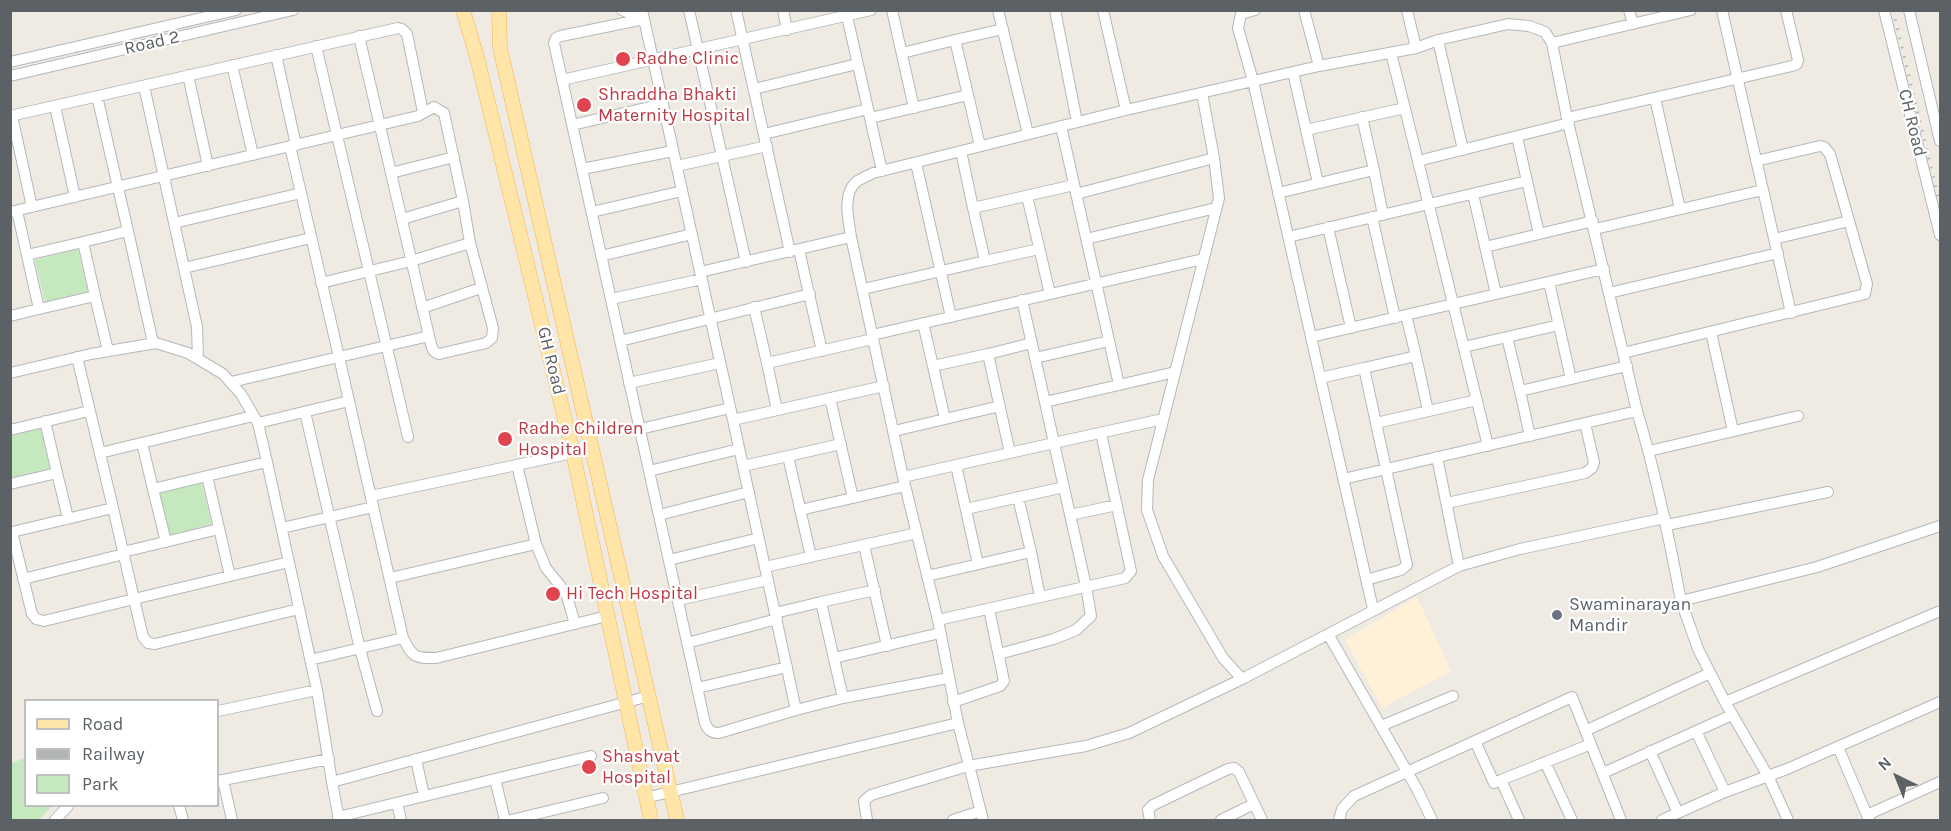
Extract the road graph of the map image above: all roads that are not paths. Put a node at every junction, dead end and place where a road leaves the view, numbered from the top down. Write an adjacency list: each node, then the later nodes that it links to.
1 (236, 10): 41 (street, Road 2)
2 (292, 10): 47 (street, Road 2)
3 (463, 10): 239 (main road, GH Road)
4 (499, 10): 325 (main road, GH Road)
5 (622, 10): 23 (street)
6 (689, 10): 36 (street)
7 (736, 10): 30 (street)
8 (783, 10): 27 (street)
9 (870, 10): 25 (street)
10 (892, 10): 37 (street)
11 (998, 10): 28 (street)
12 (1055, 10): 67 (street)
13 (1103, 10): 61 (street)
14 (1304, 10): 44 (street)
15 (1407, 10): 35 (street)
16 (1629, 10): 26 (street)
17 (1691, 10): 26 (street)
18 (1722, 10): 48 (street)
19 (1786, 10): 48 (street)
20 (1884, 10): 125 (street, CH Road)
21 (1909, 10): 76 (street, CH Road)
22 (1251, 11): 50 (street)
23 (643, 15): 40 (street); 49 (street)
24 (828, 15): 25 (street); 27 (street)
25 (846, 16): 42 (street)
26 (1633, 24): 33 (street)
27 (787, 30): 30 (street)
28 (1003, 30): 31 (street); 74 (street)
29 (359, 36): 34 (street); 62 (street); 68 (street)
30 (743, 40): 36 (street); 52 (street)
31 (955, 40): 37 (street); 54 (street)
32 (1438, 40): 33 (street); 35 (street); 80 (street)
33 (1552, 43): 66 (street)
34 (315, 46): 39 (street); 73 (street)
35 (1416, 48): 38 (street)
36 (697, 50): 40 (street); 84 (street)
37 (902, 52): 59 (street)
38 (1391, 53): 44 (street); 60 (street)
39 (276, 55): 43 (street); 77 (street)
40 (653, 60): 49 (street); 57 (street)
41 (10, 62)
42 (857, 64): 52 (street); 63 (street)
43 (232, 65): 46 (street); 83 (street)
44 (1319, 66): 45 (street)
45 (1293, 72): 50 (street); 71 (street)
46 (188, 75): 51 (street); 90 (street)
47 (10, 76)
48 (1737, 78): 56 (street); 87 (street)
49 (562, 80): 69 (street)
50 (1253, 81): 53 (street); 104 (street)
51 (144, 86): 55 (street); 96 (street)
52 (754, 89): 72 (street)
53 (1202, 93): 61 (street); 86 (street)
54 (968, 95): 59 (street); 79 (street)
55 (97, 96): 58 (street); 99 (street)
56 (1655, 98): 66 (street); 113 (street)
57 (663, 104): 69 (street); 82 (street)
58 (55, 106): 64 (street); 107 (street)
59 (914, 108): 63 (street)
60 (1405, 108): 65 (street); 88 (street)
61 (1126, 110): 67 (street)
62 (423, 112): 68 (street); 85 (street)
63 (869, 114): 72 (street); 94 (street)
64 (11, 116): 110 (street)
65 (1362, 117): 71 (street); 93 (street)
66 (1568, 121): 75 (street); 120 (street)
67 (1077, 122): 70 (street)
68 (380, 125): 73 (street); 95 (street)
69 (572, 125): 92 (street)
70 (1061, 126): 74 (street); 100 (street)
71 (1306, 130): 98 (street)
72 (764, 134): 78 (street)
73 (337, 135): 77 (street); 145 (street)
74 (1028, 135): 79 (street)
75 (1517, 137): 80 (street); 97 (street)
76 (1941, 141)
77 (293, 146): 83 (street); 103 (street)
78 (767, 146): 84 (street); 135 (street)
79 (980, 146): 81 (street)
80 (1463, 150): 88 (street)
81 (961, 151): 89 (street); 111 (street)
82 (674, 152): 91 (street); 92 (street)
83 (253, 155): 90 (street)
84 (722, 156): 91 (street); 142 (street)
85 (454, 158): 95 (street); 108 (street)
86 (1215, 158): 100 (street); 112 (street)
87 (1756, 161): 101 (street); 118 (street)
88 (1418, 162): 109 (street)
89 (916, 163): 94 (street); 146 (street)
90 (208, 166): 96 (street)
91 (676, 166): 102 (street)
92 (582, 169): 115 (street)
93 (1374, 170): 98 (street); 116 (street)
94 (882, 171): 126 (street)
95 (391, 172): 117 (street)
96 (163, 176): 99 (street); 119 (street)
97 (1527, 181): 105 (street); 124 (street)
98 (1318, 183): 104 (street)
99 (117, 187): 107 (street); 122 (street)
100 (1075, 189): 106 (street); 129 (street)
101 (1763, 190): 113 (street); 130 (street)
102 (682, 191): 115 (street); 123 (street)
103 (301, 193): 119 (street); 128 (street)
104 (1278, 193): 127 (street)
105 (1473, 194): 109 (street); 133 (street)
106 (1027, 196): 111 (street); 134 (street)
107 (75, 197): 110 (street)
108 (463, 201): 117 (street); 132 (street)
109 (1429, 204): 116 (street); 160 (street)
110 (32, 207): 114 (street)
111 (974, 208): 141 (street)
112 (1216, 208): 129 (street); 139 (street)
113 (1680, 209): 120 (street)
114 (14, 212): 137 (street)
115 (592, 212): 138 (street)
116 (1377, 216): 121 (street); 166 (street)
117 (402, 219): 140 (street)
118 (1849, 221): 130 (street); 164 (street)
119 (174, 223): 143 (street)
120 (1594, 225): 124 (street); 144 (street)
121 (1328, 227): 127 (street); 171 (street)
122 (128, 231): 131 (street); 179 (street)
123 (692, 234): 138 (street); 147 (street)
124 (1539, 234): 133 (street)
125 (1941, 235)
126 (851, 237): 135 (street); 152 (street)
127 (1288, 237): 175 (street)
128 (311, 238): 143 (street); 149 (street)
129 (1086, 239): 150 (street)
130 (1774, 239): 136 (street)
131 (83, 242): 137 (street); 157 (street)
132 (470, 243): 140 (street); 151 (street)
133 (1485, 247): 156 (street)
134 (1039, 249): 141 (street); 155 (street)
135 (795, 251): 142 (street); 154 (street)
136 (1778, 253): 153 (street); 164 (street)
137 (27, 255): 163 (street)
138 (601, 256): 158 (street)
139 (1203, 259): 150 (street); 197 (street)
140 (411, 261): 145 (street); 162 (street)
141 (985, 261): 146 (street)
142 (746, 262): 147 (street)
143 (184, 268): 191 (street)
144 (1604, 269): 148 (street); 153 (street)
145 (369, 271): 149 (street); 181 (street)
146 (940, 271): 152 (street); 168 (street)
147 (701, 276): 158 (street); 167 (street)
148 (1549, 282): 156 (street); 170 (street)
149 (321, 283): 189 (street)
150 (1096, 284): 155 (street); 178 (street)
151 (481, 288): 162 (street); 173 (street)
152 (863, 289): 174 (street)
153 (1609, 293): 185 (street)
154 (810, 294): 161 (street); 184 (street)
155 (1050, 294): 159 (street)
156 (1496, 294): 160 (street)
157 (95, 296): 163 (street); 183 (street)
158 (611, 299): 177 (street)
159 (1022, 300): 168 (street); 180 (street)
160 (1453, 303): 166 (street); 182 (street)
161 (754, 307): 167 (street); 193 (street)
162 (422, 308): 173 (street)
163 (39, 309): 165 (street)
164 (1791, 313): 172 (street)
165 (10, 316)
166 (1401, 316): 171 (street); 187 (street)
167 (710, 317): 177 (street); 192 (street)
168 (951, 317): 169 (street)
169 (923, 323): 174 (street); 194 (street)
170 (1559, 325): 176 (street); 200 (street)
171 (1351, 328): 175 (street)
172 (1711, 332): 185 (street); 228 (street)
173 (429, 336): 181 (street)
174 (873, 337): 184 (street); 204 (street)
175 (1311, 337): 199 (street)
176 (1507, 337): 182 (street); 205 (street)
177 (620, 341): 202 (street)
178 (1109, 341): 190 (street); 203 (street)
179 (153, 343): 183 (street); 191 (street)
180 (1032, 343): 186 (street); 190 (street)
181 (387, 346): 189 (street); 231 (street)
182 (1464, 347): 207 (street)
183 (108, 351): 188 (street)
184 (822, 351): 193 (street)
185 (1623, 353): 195 (street)
186 (988, 354): 194 (street); 210 (street)
187 (1416, 356): 196 (street); 214 (street)
188 (77, 357): 198 (street); 213 (street)
189 (339, 357): 201 (street); 208 (street)
190 (1035, 358): 209 (street)
191 (198, 359): 201 (street)
192 (720, 363): 202 (street); 211 (street)
193 (767, 363): 212 (street)
194 (933, 366): 219 (street)
195 (1627, 366): 200 (street); 215 (street)
196 (1364, 368): 199 (street); 223 (street)
197 (1174, 372): 203 (street); 218 (street)
198 (10, 373)
199 (1320, 378): 251 (street)
200 (1571, 379): 205 (street)
201 (231, 382): 220 (street)
202 (630, 383): 225 (street)
203 (1119, 385): 209 (street)
204 (884, 386): 206 (street); 227 (street)
205 (1520, 391): 230 (street)
206 (830, 398): 212 (street); 234 (street)
207 (1477, 400): 214 (street); 235 (street)
208 (349, 401): 216 (street); 258 (street)
209 (1045, 402): 233 (street)
210 (1000, 406): 219 (street); 240 (street)
211 (730, 408): 221 (street); 225 (street)
212 (777, 410): 221 (street)
213 (90, 411): 222 (street); 238 (street)
214 (1428, 411): 223 (street)
215 (1637, 411): 224 (street); 237 (street)
216 (305, 412): 220 (street); 269 (street)
217 (1798, 416): 228 (street)
218 (1163, 418): 229 (street); 322 (street)
219 (945, 419): 227 (street)
220 (256, 420): 232 (street); 243 (street)
221 (733, 420): 236 (street)
222 (45, 421): 226 (street); 249 (street)
223 (1376, 423): 247 (street)
224 (1586, 423): 230 (street); 261 (street)
225 (640, 429): 248 (street)
226 (10, 430)
227 (894, 431): 252 (street)
228 (1733, 431): 237 (street)
229 (1101, 433): 233 (street); 262 (street)
230 (1530, 436): 235 (street)
231 (408, 437)
232 (142, 443): 238 (street); 255 (street)
233 (1054, 443): 240 (street); 254 (street)
234 (841, 444): 241 (street); 260 (street)
235 (1488, 446): 242 (street)
236 (739, 449): 246 (street); 248 (street)
237 (1649, 451): 271 (street)
238 (100, 453): 264 (street)
239 (573, 453): 244 (street); 306 (main road, GH Road)
240 (1010, 453): 245 (street)
241 (788, 456): 246 (street); 266 (street)
242 (1437, 457): 247 (street); 261 (street)
243 (267, 462): 250 (street); 273 (street)
244 (517, 465): 258 (street); 279 (street)
245 (956, 465): 252 (street); 265 (street)
246 (743, 466): 256 (street)
247 (1387, 469): 251 (street); 294 (street)
248 (649, 471): 267 (street)
249 (57, 473): 253 (street); 270 (street)
250 (207, 476): 255 (street); 274 (street)
251 (1343, 479): 294 (street)
252 (904, 482): 260 (street); 276 (street)
253 (10, 484)
254 (1064, 487): 259 (street); 268 (street)
255 (153, 489): 278 (street)
256 (749, 492): 267 (street); 277 (street)
257 (1828, 492): 271 (street)
258 (371, 496): 263 (street)
259 (1018, 497): 265 (street); 281 (street)
260 (853, 498): 266 (street)
261 (1447, 503): 287 (street)
262 (1117, 505): 268 (street); 295 (street)
263 (373, 507): 269 (street); 291 (street)
264 (112, 508): 270 (street); 282 (street)
265 (966, 509): 286 (street)
266 (800, 510): 283 (street)
267 (659, 515): 284 (street)
268 (1070, 515): 295 (street)
269 (329, 517): 273 (street); 315 (street)
270 (68, 518): 275 (street)
271 (1666, 522): 287 (street); 300 (street)
272 (1941, 526): 300 (street)
273 (282, 528): 285 (street)
274 (219, 529): 278 (street); 289 (street)
275 (11, 532): 292 (street)
276 (917, 533): 280 (street); 290 (street)
277 (759, 538): 284 (street); 288 (street)
278 (166, 542): 282 (street)
279 (536, 544): 291 (street); 309 (street)
280 (864, 545): 283 (street); 296 (street)
281 (1030, 552): 286 (street); 297 (street)
282 (123, 553): 292 (street); 298 (street)
283 (811, 557): 288 (street)
284 (669, 560): 299 (street)
285 (289, 562): 289 (street); 302 (street)
286 (978, 564): 290 (street)
287 (1459, 566): 304 (street)
288 (765, 567): 293 (street)
289 (230, 576): 298 (street)
290 (927, 576): 308 (street)
291 (390, 578): 312 (street)
292 (23, 579): 298 (street)
293 (768, 580): 299 (street); 307 (street)
294 (1366, 580): 304 (street)
295 (1086, 586): 297 (street); 316 (street)
296 (874, 590): 301 (street); 314 (street)
297 (1040, 597): 303 (street)
298 (134, 599): 302 (street)
299 (678, 600): 313 (street)
300 (1681, 601): 320 (street)
301 (821, 602): 307 (street); 317 (street)
302 (299, 609): 318 (street)
303 (989, 609): 308 (street); 316 (street)
304 (1373, 609): 311 (street)
305 (1941, 611): 330 (street)
306 (607, 616): 309 (street); 328 (main road, GH Road)
307 (776, 616): 313 (street); 319 (street)
308 (938, 620): 310 (street)
309 (575, 624): 312 (street)
310 (940, 633): 314 (street); 321 (street)
311 (1328, 634): 322 (street); 337 (street)
312 (404, 638): 315 (street)
313 (687, 643): 323 (street)
314 (887, 646): 317 (street)
315 (360, 649): 318 (street); 334 (street)
316 (999, 654): 329 (street)
317 (834, 657): 327 (street)
318 (310, 660): 324 (street)
319 (787, 667): 323 (street); 332 (street)
320 (1710, 673): 330 (street); 338 (street)
321 (948, 678): 327 (street); 329 (street)
322 (1242, 679): 348 (street)
323 (697, 688): 332 (street)
324 (317, 690): 333 (street); 345 (street)
325 (650, 696): 328 (street); 357 (main road, GH Road)
326 (1453, 696): 337 (street)
327 (843, 698): 332 (street)
328 (625, 702): 346 (street); 361 (main road, GH Road)
329 (953, 702): 336 (street)
330 (1725, 702): 335 (street)
331 (1939, 706): 342 (street)
332 (796, 710)
333 (219, 711)
334 (377, 711)
335 (1732, 715): 339 (street); 351 (street)
336 (958, 723): 348 (street); 357 (street)
337 (1380, 726): 349 (street)
338 (1585, 730): 340 (street); 341 (street)
339 (1696, 731): 343 (street); 358 (street)
340 (1475, 741): 349 (street); 354 (street)
341 (1591, 744): 347 (street); 350 (street)
342 (1838, 747): 351 (street); 367 (street)
343 (1650, 751): 350 (street); 365 (street)
344 (591, 756): 352 (street)
345 (329, 759): 353 (street); 355 (street)
346 (416, 759): 355 (street); 359 (street)
347 (1545, 762): 354 (street); 384 (street)
348 (968, 766): 366 (street); 376 (street)
349 (1407, 772): 381 (street); 382 (street)
350 (1602, 773): 385 (street)
351 (1768, 776): 358 (street); 387 (street)
352 (495, 779): 359 (street); 372 (street)
353 (220, 780): 370 (street)
354 (1501, 780): 383 (street)
355 (332, 782): 368 (street)
356 (1941, 782): 367 (street)
357 (669, 792): 361 (street); 375 (main road, GH Road)
358 (1725, 792): 365 (street)
359 (424, 796): 362 (street)
360 (603, 798): 373 (street)
361 (645, 798): 374 (main road, GH Road)
362 (397, 803): 368 (street); 371 (street)
363 (1254, 804): 378 (street); 379 (street); 380 (street)
364 (67, 807): 369 (street)
365 (1678, 813): 386 (street)
366 (982, 816): 377 (street)
367 (1868, 818)
368 (338, 819)
369 (55, 820)
370 (232, 820)
371 (401, 820)
372 (505, 820)
373 (511, 820)
374 (651, 820)
375 (677, 820)
376 (867, 820)
377 (953, 820)
378 (1150, 820)
379 (1221, 820)
380 (1262, 820)
381 (1339, 820)
382 (1432, 820)
383 (1519, 820)
384 (1572, 820)
385 (1622, 820)
386 (1662, 820)
387 (1786, 820)

